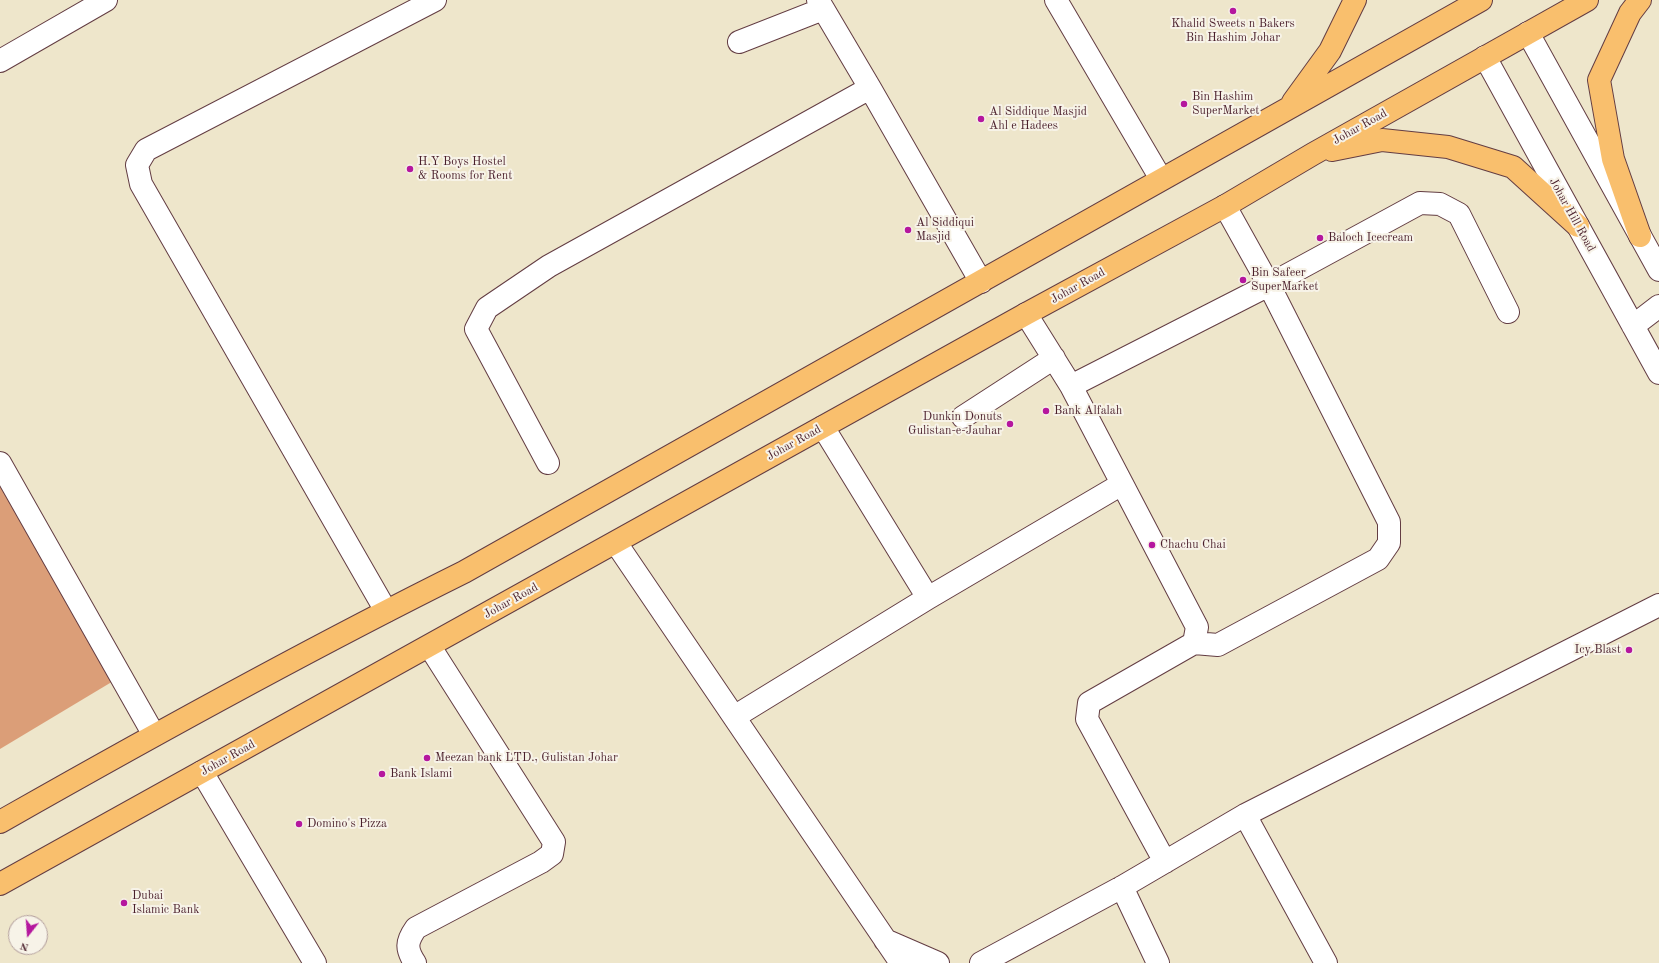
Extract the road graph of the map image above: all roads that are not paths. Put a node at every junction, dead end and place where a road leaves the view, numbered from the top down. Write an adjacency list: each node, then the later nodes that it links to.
1 (106, 0): 13 (street)
2 (435, 0): 39 (street)
3 (1056, 0): 17 (street)
4 (1356, 0): 15 (main road)
5 (1481, 0): 9 (main road)
6 (1588, 0): 10 (main road, Johar Road)
7 (1640, 0): 20 (main road)
8 (821, 4): 11 (street); 14 (street)
9 (1456, 6): 15 (main road)
10 (1528, 33): 12 (main road, Johar Road); 20 (street)
11 (739, 42)
12 (1485, 57): 16 (main road, Johar Road); 19 (street, Johar Hill Road)
13 (0, 61)
14 (870, 88): 22 (street); 33 (street)
15 (1289, 108): 17 (main road)
16 (1313, 154): 18 (main road, Johar Road); 19 (main road)
17 (1161, 179): 22 (main road)
18 (1226, 206): 23 (street); 26 (main road, Johar Road)
19 (1578, 226): 27 (street, Johar Hill Road)
20 (1640, 236): 21 (street)
21 (1659, 270)
22 (981, 282): 39 (main road)
23 (1269, 285): 25 (street); 30 (street); 40 (street)
24 (1659, 306): 27 (street)
25 (1508, 312)
26 (1026, 314): 28 (street); 32 (main road, Johar Road)
27 (1633, 326): 29 (street, Johar Hill Road)
28 (1054, 358): 30 (street); 31 (street)
29 (1659, 373)
30 (1071, 386): 35 (street)
31 (963, 417)
32 (823, 427): 36 (main road, Johar Road); 37 (street)
33 (548, 462)
34 (0, 463): 43 (street)
35 (1122, 484): 37 (street); 40 (street)
36 (616, 543): 41 (main road, Johar Road); 42 (street)
37 (928, 598): 42 (street)
38 (1659, 605): 45 (street)
39 (386, 611): 43 (main road)
40 (1194, 643): 47 (street)
41 (430, 647): 44 (main road, Johar Road); 52 (street)
42 (734, 717): 50 (street)
43 (154, 735): 46 (main road)
44 (202, 772): 48 (main road, Johar Road); 51 (street)
45 (1245, 815): 47 (street); 57 (street)
46 (0, 822)
47 (1166, 862): 49 (street)
48 (0, 884)
49 (1122, 887): 55 (street); 56 (street)
50 (885, 940): 53 (street); 54 (street)
51 (314, 963)
52 (415, 963)
53 (901, 963)
54 (938, 963)
55 (981, 963)
56 (1158, 963)
57 (1326, 963)

